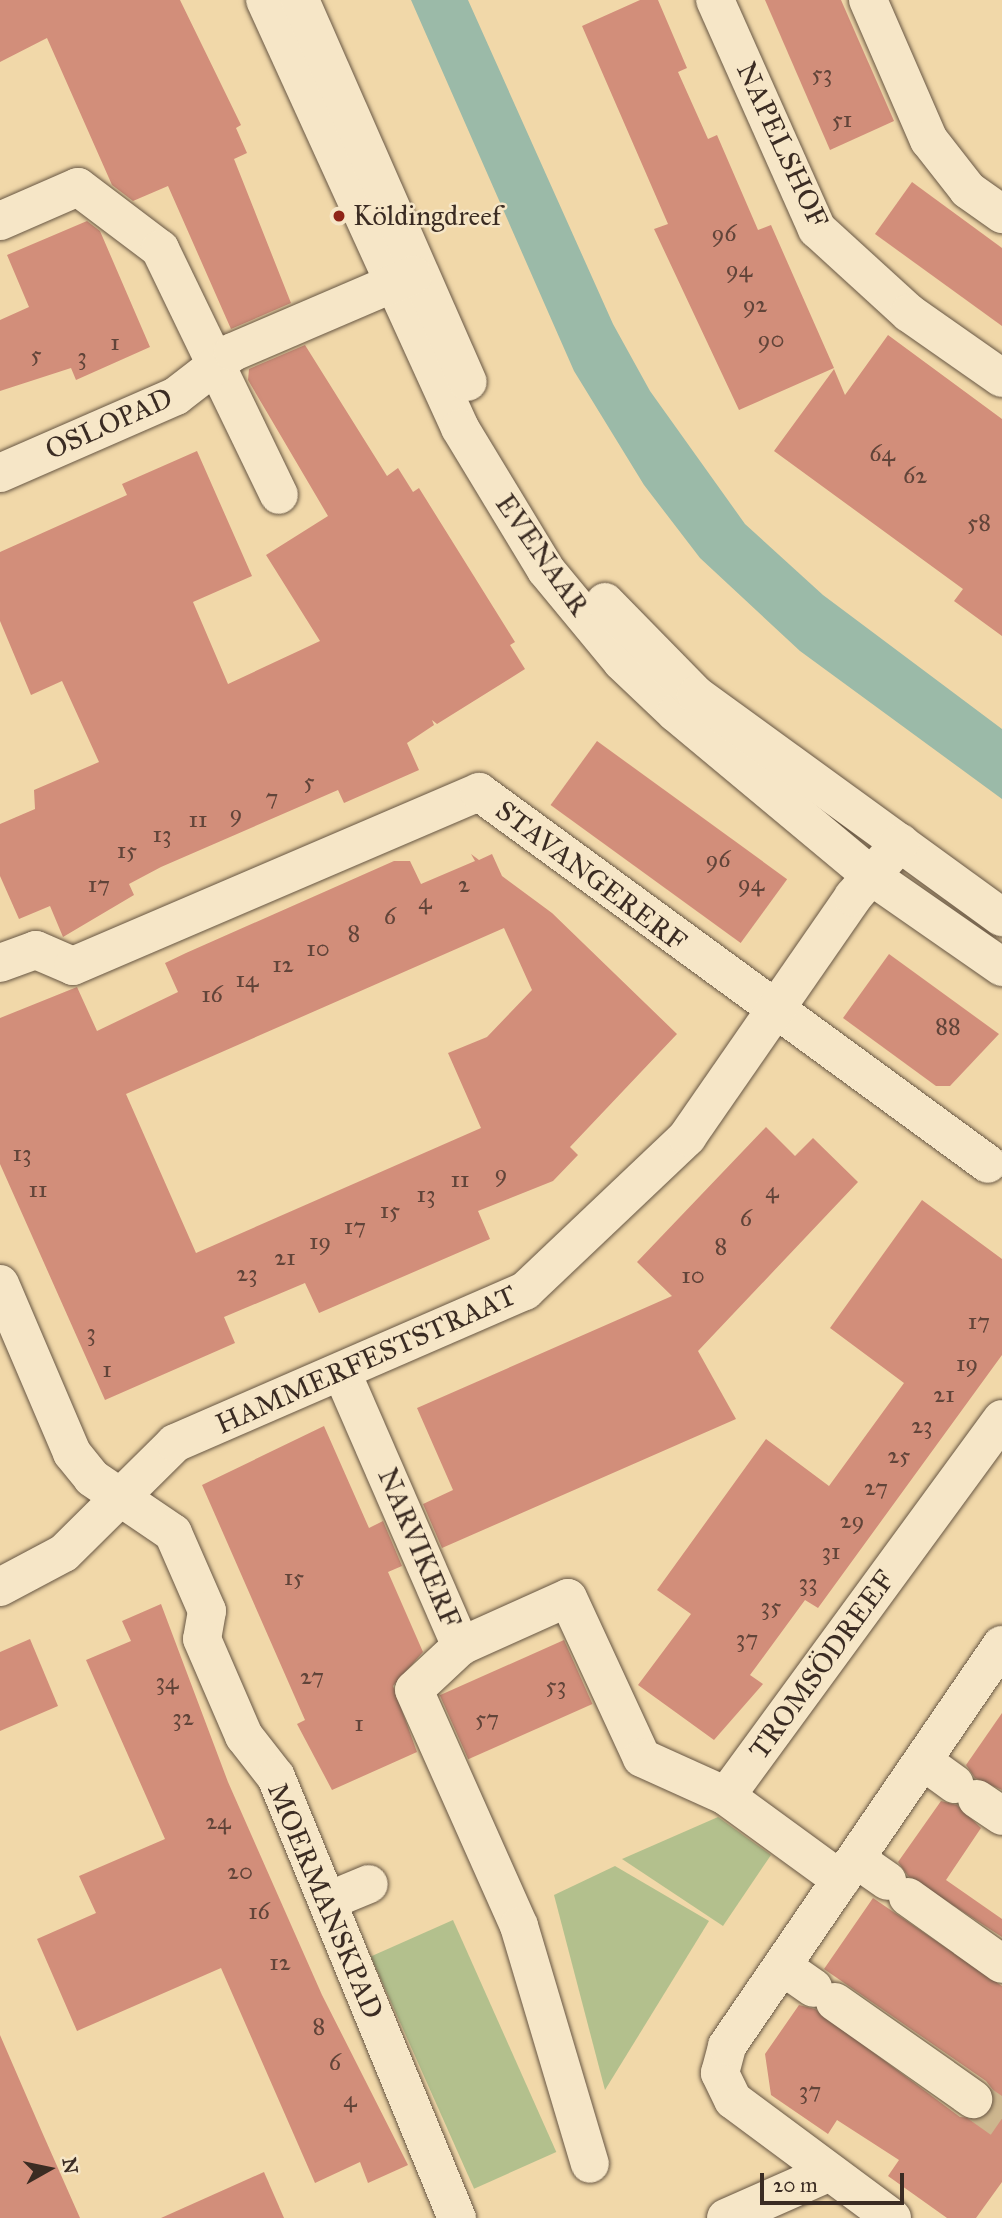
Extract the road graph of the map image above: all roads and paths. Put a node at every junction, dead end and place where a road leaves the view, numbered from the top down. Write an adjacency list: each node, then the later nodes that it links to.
1 (265, 0): 7 (street, EVENAAR)
2 (300, 0): 7 (street, EVENAAR)
3 (715, 0): 9 (street, NAPELSHOF)
4 (868, 0): 5 (street)
5 (1002, 214)
6 (0, 221): 8 (street)
7 (404, 279): 8 (street, OSLOPAD); 12 (street, EVENAAR); 13 (street, EVENAAR)
8 (213, 368): 10 (street, OSLOPAD); 11 (street)
9 (1002, 377)
10 (0, 473)
11 (279, 495)
12 (900, 843): 13 (street, HAMMERFESTSTRAAT); 14 (street, EVENAAR)
13 (864, 887): 16 (street, EVENAAR); 17 (street, HAMMERFESTSTRAAT)
14 (1002, 917)
15 (0, 963): 17 (street, STAVANGERERF)
16 (1002, 967)
17 (776, 1014): 18 (street, STAVANGERERF); 20 (street, HAMMERFESTSTRAAT)
18 (988, 1164)
19 (0, 1284): 22 (street, MOERMANSKPAD)
20 (343, 1375): 22 (street, HAMMERFESTSTRAAT); 24 (street, NARVIKERF)
21 (1002, 1419): 27 (street, TROMSÖDREEF)
22 (118, 1499): 23 (street, HAMMERFESTSTRAAT); 31 (street, MOERMANSKPAD)
23 (0, 1587)
24 (461, 1646): 27 (street, NARVIKERF); 35 (street)
25 (1000, 1651): 26 (street)
26 (923, 1761): 28 (street); 29 (street)
27 (726, 1796): 29 (street)
28 (978, 1800)
29 (849, 1870): 32 (street); 33 (street)
30 (369, 1884): 31 (street)
31 (328, 1902): 37 (street, MOERMANSKPAD)
32 (1002, 1964)
33 (782, 1966): 34 (street); 36 (street)
34 (973, 2099)
35 (590, 2164)
36 (828, 2173): 38 (street); 39 (street)
37 (457, 2218)
38 (726, 2218)
39 (892, 2218)

